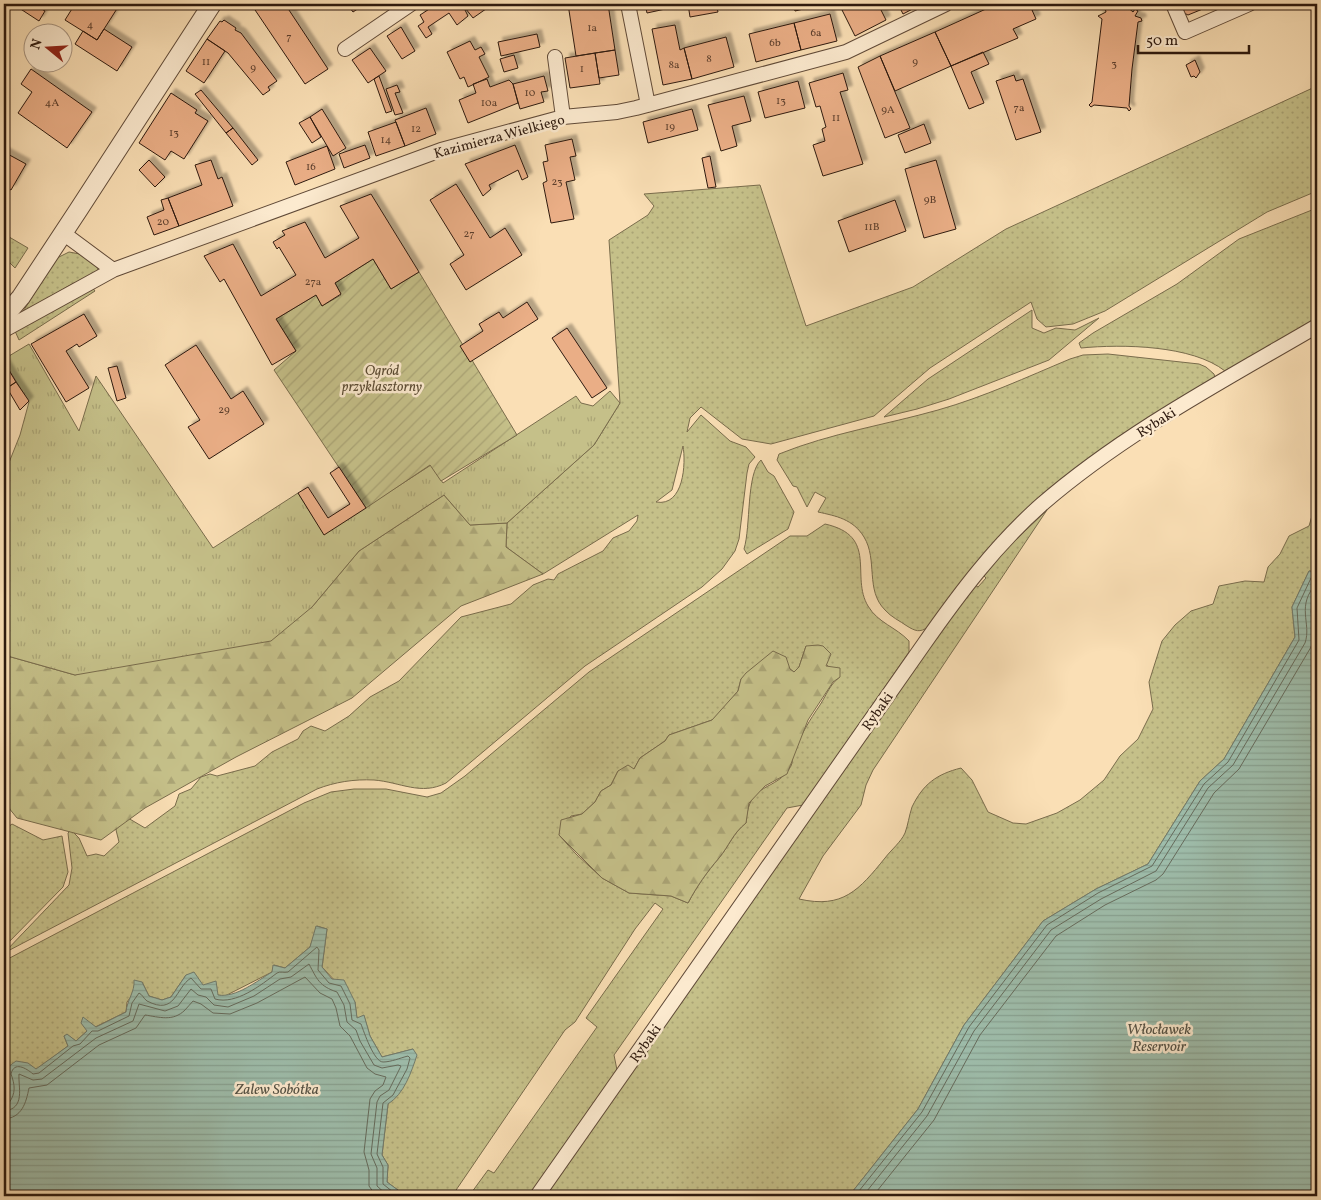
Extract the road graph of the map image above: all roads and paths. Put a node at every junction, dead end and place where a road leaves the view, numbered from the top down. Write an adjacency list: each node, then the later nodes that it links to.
1 (212, 4): 11 (street)
2 (410, 4): 7 (street)
3 (628, 4): 9 (street)
4 (946, 4): 9 (street, Kazimierza Wielkiego)
5 (1173, 4): 6 (street)
6 (1249, 4)
7 (345, 49)
8 (555, 57): 10 (street)
9 (648, 104): 10 (street, Kazimierza Wielkiego)
10 (563, 117): 12 (street, Kazimierza Wielkiego)
11 (63, 233): 12 (street); 13 (street)
12 (112, 270): 15 (street, Kazimierza Wielkiego)
13 (4, 317)
14 (1317, 326): 16 (street, Rybaki)
15 (4, 330)
16 (537, 1196)

